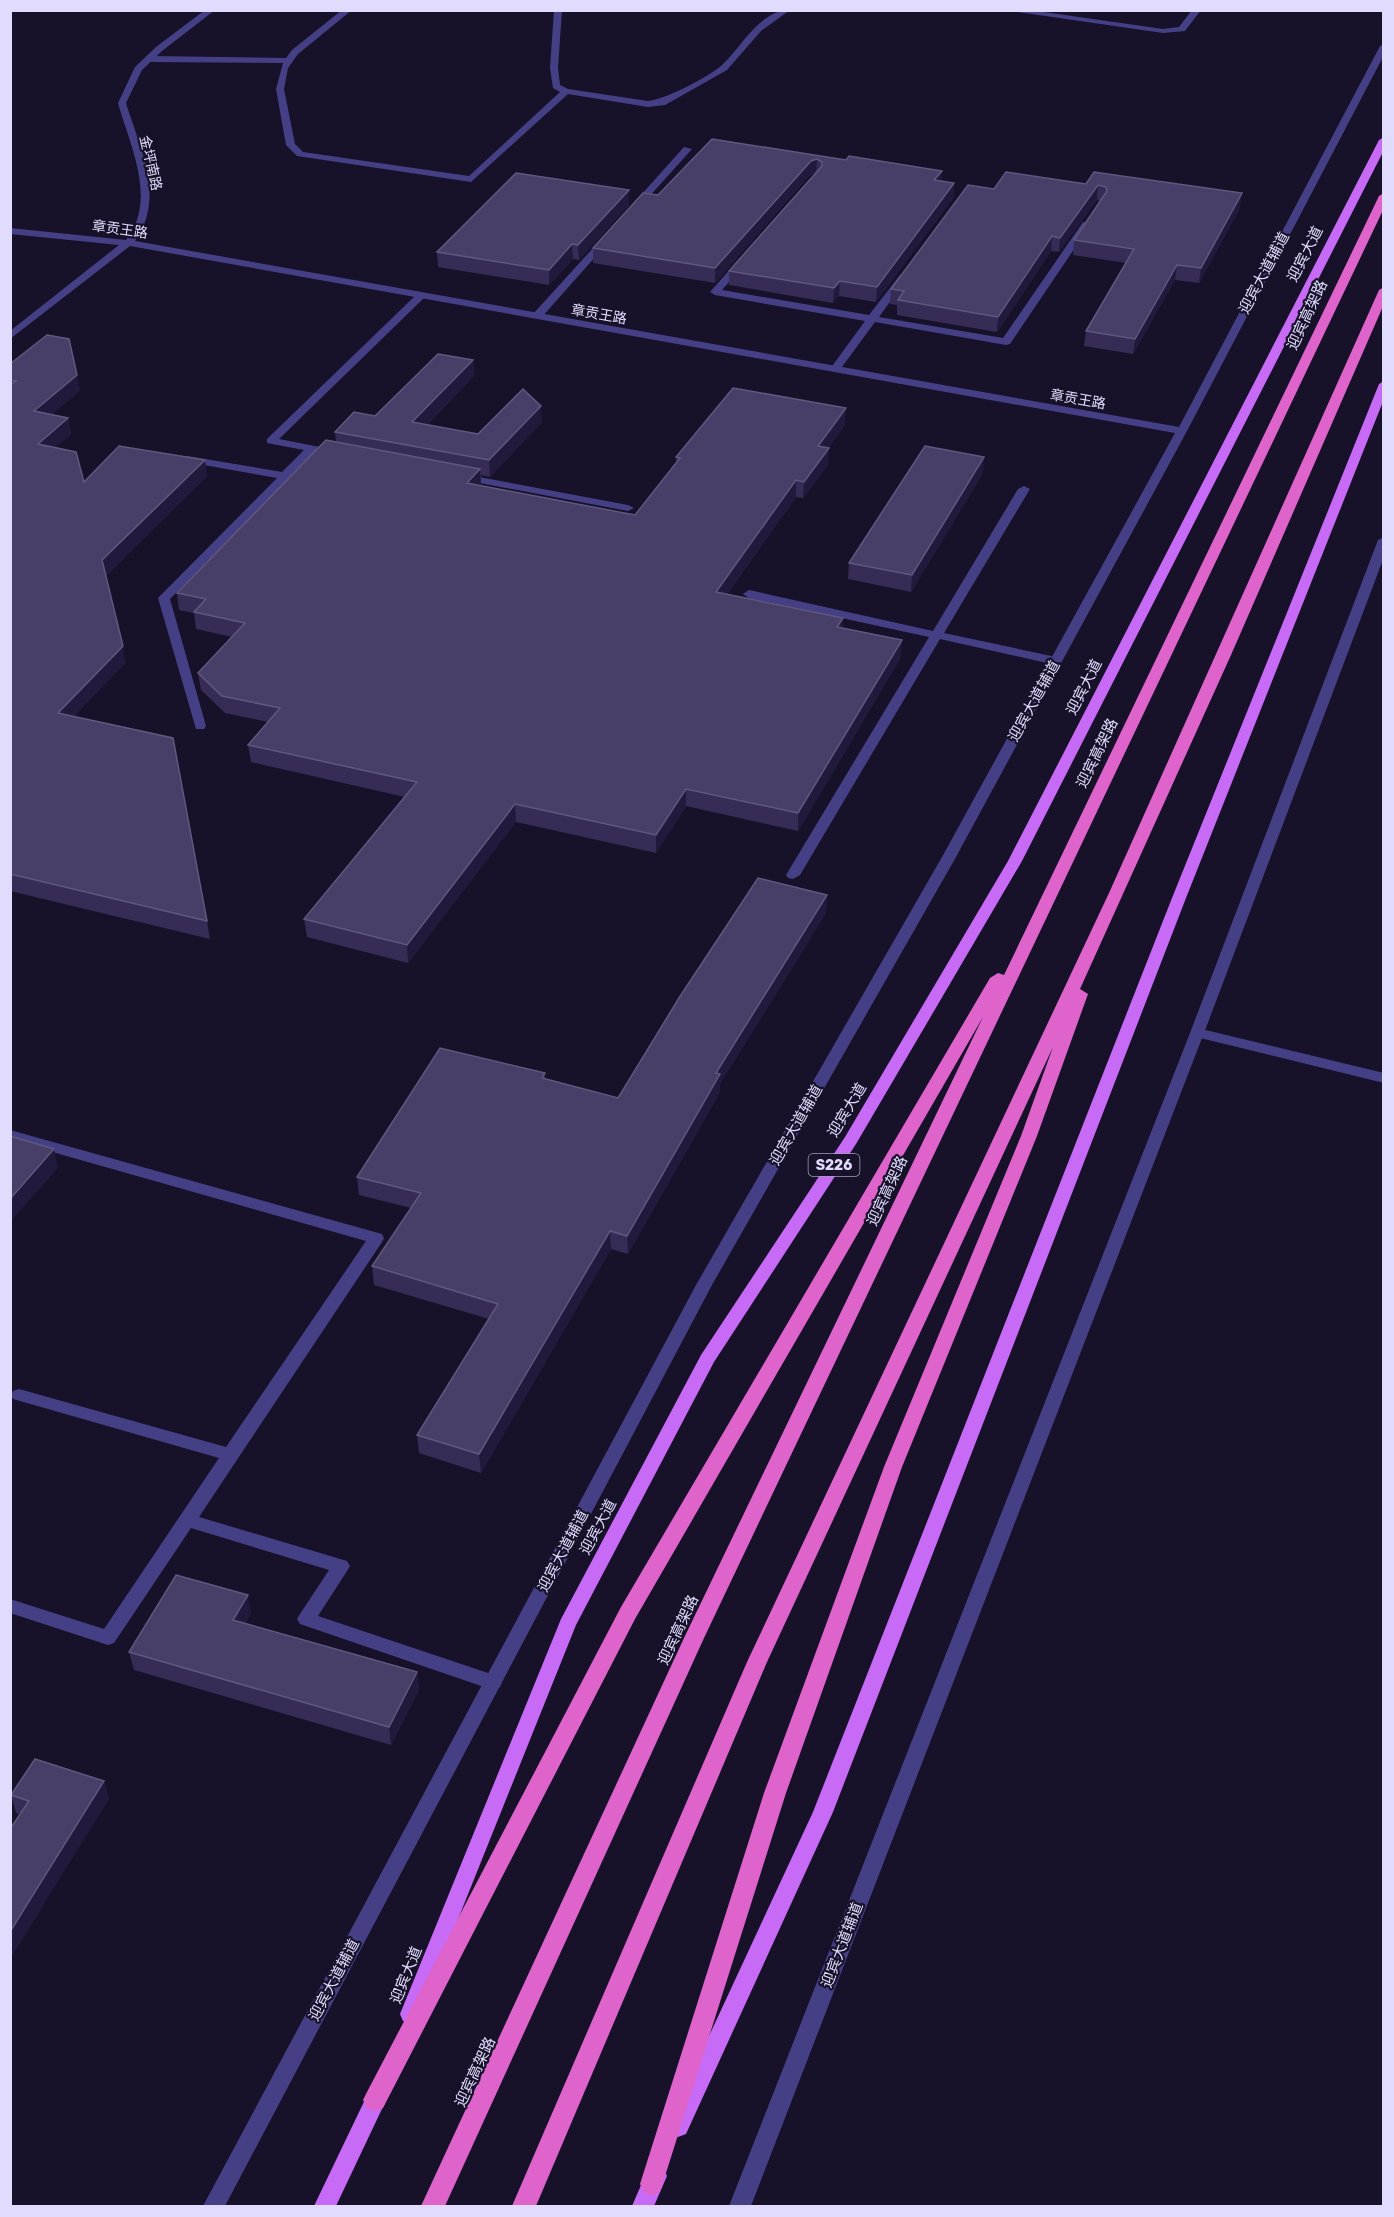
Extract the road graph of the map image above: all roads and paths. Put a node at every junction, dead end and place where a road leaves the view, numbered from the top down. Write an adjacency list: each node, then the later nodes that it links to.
1 (212, 10): 8 (street, 金坪南路)
2 (348, 10): 9 (street)
3 (558, 10): 10 (street)
4 (786, 10): 10 (street)
5 (1008, 10): 6 (street)
6 (1197, 10)
7 (1383, 46): 28 (street, 迎宾大道辅道)
8 (149, 59): 9 (street); 18 (street, 金坪南路)
9 (289, 61): 10 (street)
10 (566, 91)
11 (1383, 140): 52 (main road, 迎宾大道 / S226)
12 (687, 149): 15 (street)
13 (1383, 196): 42 (highway, 迎宾高架路)
14 (1092, 214): 24 (street)
15 (624, 219)
16 (616, 228): 23 (street)
17 (10, 231): 18 (street, 章贡王路)
18 (128, 243): 22 (street, 章贡王路); 25 (street, 金坪南路)
19 (753, 248): 24 (street)
20 (912, 264): 24 (street)
21 (1383, 290): 43 (highway)
22 (421, 296): 23 (street, 章贡王路); 29 (street)
23 (537, 316): 26 (street, 章贡王路)
24 (872, 319): 26 (street)
25 (10, 336)
26 (835, 369): 28 (street, 章贡王路)
27 (1383, 384): 53 (main road)
28 (1182, 431): 39 (street, 迎宾大道辅道)
29 (312, 448): 30 (street); 33 (street)
30 (347, 455)
31 (181, 458): 33 (street)
32 (452, 475): 35 (street)
33 (284, 476): 40 (street)
34 (1024, 489): 38 (street)
35 (628, 508)
36 (1383, 540): 44 (street, 迎宾大道辅道)
37 (749, 594): 38 (street)
38 (936, 635): 39 (street); 41 (street)
39 (1056, 661): 51 (street, 迎宾大道辅道)
40 (200, 726)
41 (793, 875)
42 (1055, 881): 52 (highway); 56 (highway, 迎宾高架路)
43 (1117, 893): 53 (highway); 57 (highway)
44 (1197, 1033): 45 (street); 59 (street, 迎宾大道辅道)
45 (1383, 1078)
46 (10, 1135): 48 (street)
47 (19, 1395): 48 (street)
48 (230, 1455): 49 (street)
49 (187, 1520): 50 (street); 51 (street)
50 (10, 1606)
51 (493, 1682): 54 (street, 迎宾大道辅道)
52 (375, 2100): 55 (main road, 迎宾大道 / S226)
53 (652, 2184): 58 (main road)
54 (214, 2206)
55 (325, 2206)
56 (433, 2206)
57 (524, 2206)
58 (643, 2206)
59 (740, 2206)

